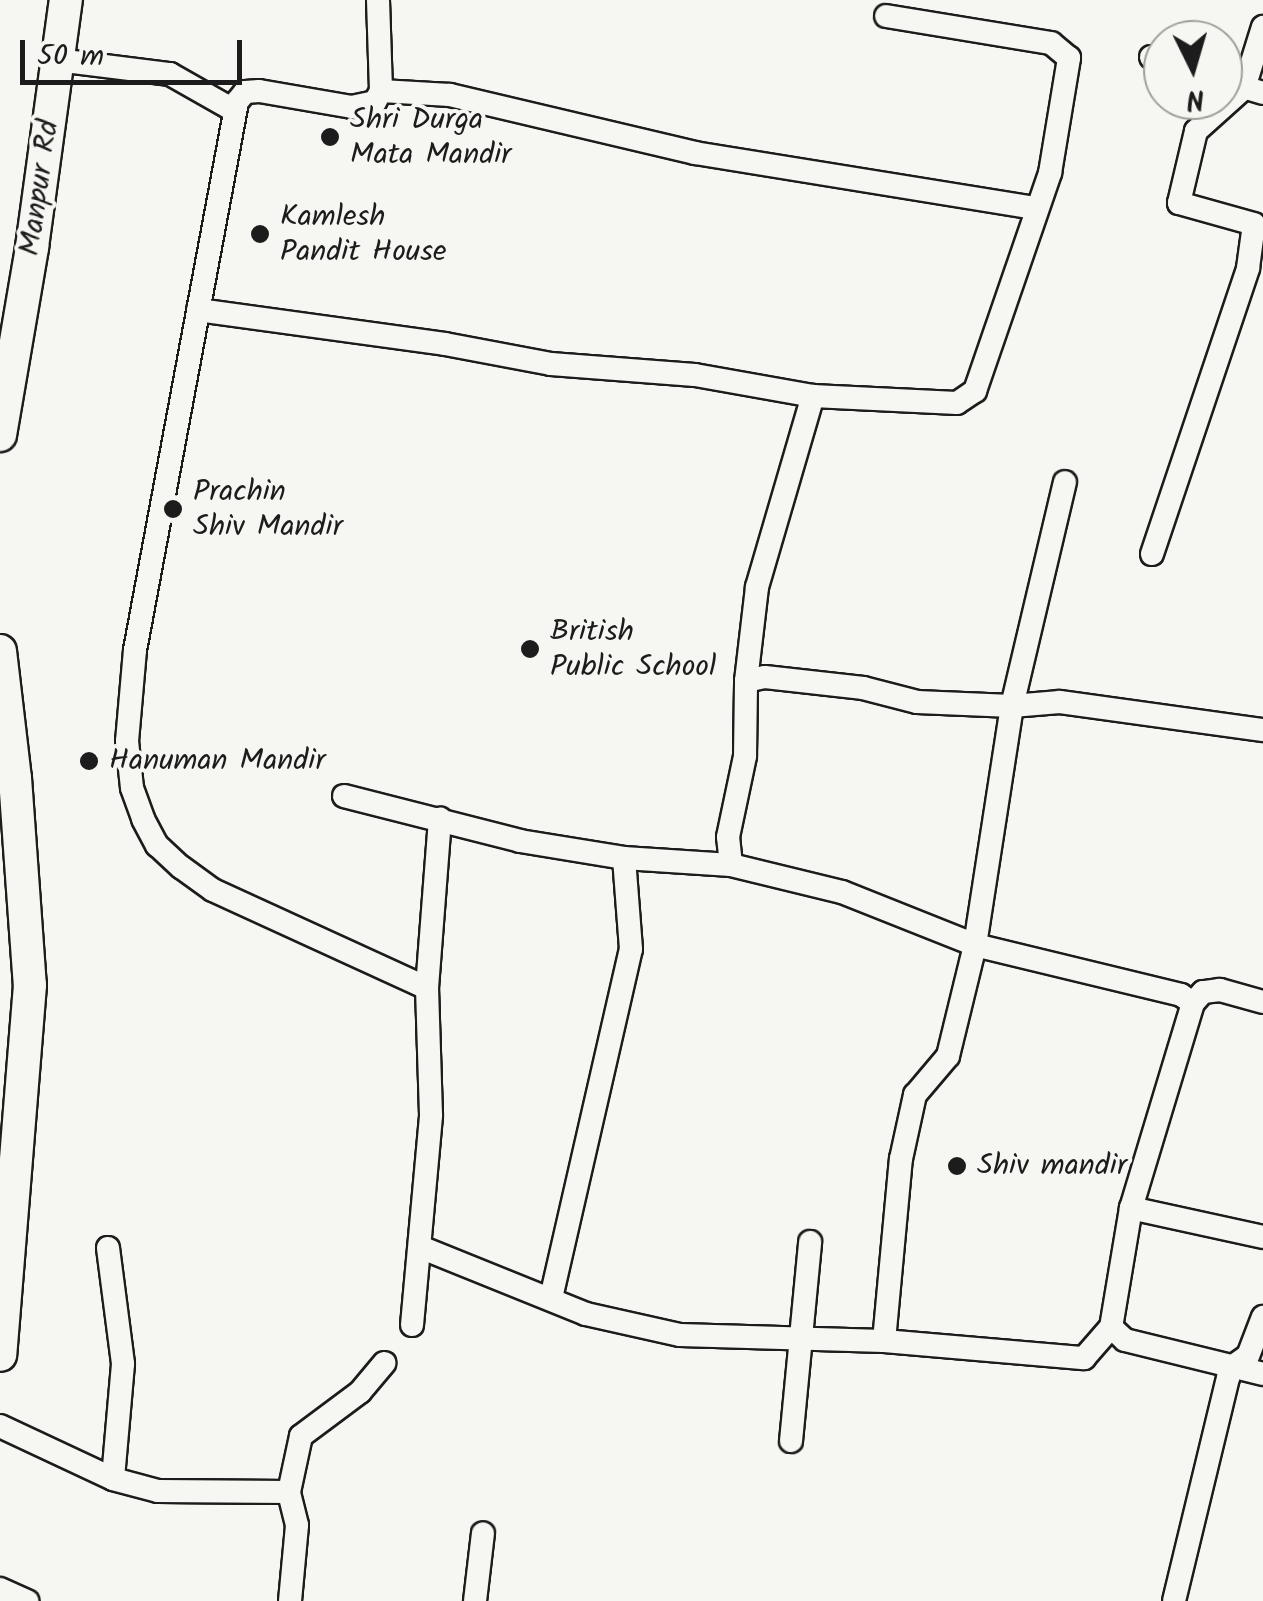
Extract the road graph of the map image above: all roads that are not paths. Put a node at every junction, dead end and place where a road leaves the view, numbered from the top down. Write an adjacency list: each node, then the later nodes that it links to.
1 (66, 0): 5 (main road, Manpur Rd)
2 (378, 0): 7 (street)
3 (886, 16): 9 (street)
4 (1263, 27): 6 (street)
5 (58, 60): 8 (street); 12 (main road, Manpur Rd)
6 (1244, 87): 14 (street)
7 (381, 91): 8 (street); 9 (street)
8 (235, 111): 10 (street)
9 (1036, 208): 11 (street)
10 (198, 310): 11 (street); 24 (street)
11 (813, 396): 16 (street)
12 (0, 435)
13 (1065, 482): 17 (street)
14 (1152, 554)
15 (0, 652): 29 (main road)
16 (746, 681): 17 (street); 22 (street)
17 (1012, 706): 18 (street); 23 (street)
18 (1263, 730)
19 (344, 796): 20 (street)
20 (440, 818): 21 (street); 24 (street)
21 (624, 858): 22 (street); 33 (street)
22 (731, 866): 23 (street)
23 (975, 946): 25 (street); 38 (street)
24 (427, 988): 31 (street)
25 (1193, 1002): 26 (street); 27 (street)
26 (1263, 1002)
27 (1130, 1208): 28 (street); 36 (street)
28 (1263, 1237)
29 (4, 1239): 39 (main road)
30 (810, 1242): 37 (street)
31 (420, 1247): 33 (street); 35 (street)
32 (108, 1248): 45 (street)
33 (550, 1298): 37 (street)
34 (1263, 1317): 41 (street)
35 (412, 1325)
36 (1111, 1328): 38 (street); 41 (street)
37 (799, 1339): 38 (street); 44 (street)
38 (884, 1342)
39 (0, 1355)
40 (384, 1363): 46 (street)
41 (1235, 1365): 42 (street); 52 (street)
42 (1263, 1374)
43 (0, 1426): 45 (street)
44 (791, 1441)
45 (113, 1478): 46 (street)
46 (289, 1492): 50 (street)
47 (482, 1533): 51 (street)
48 (0, 1588): 49 (street)
49 (27, 1601)
50 (290, 1601)
51 (475, 1601)
52 (1174, 1601)

